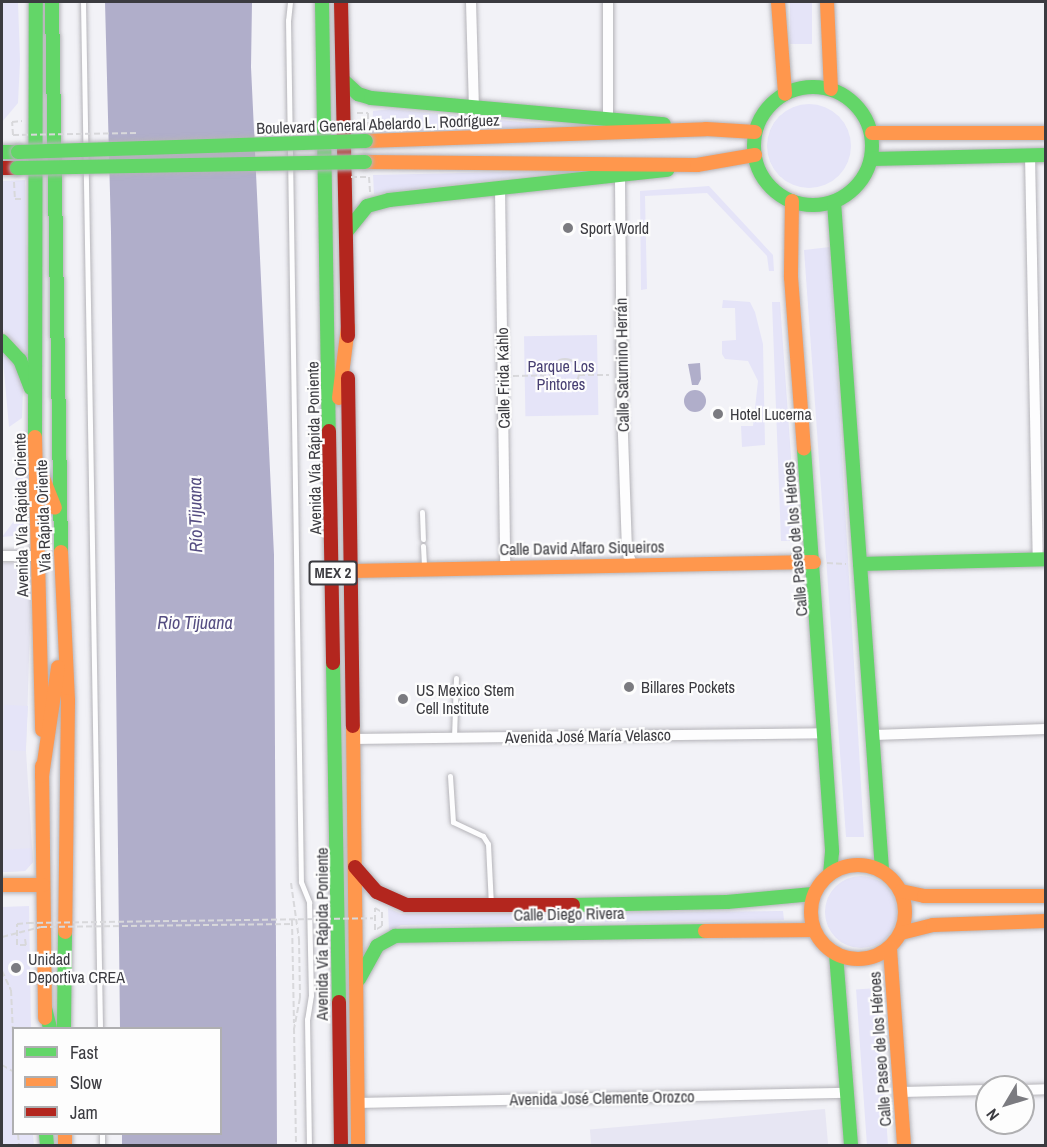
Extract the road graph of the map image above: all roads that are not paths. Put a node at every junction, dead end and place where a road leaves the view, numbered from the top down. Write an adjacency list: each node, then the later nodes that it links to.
1 (34, 2): 34 (main road, Avenida Vía Rápida Oriente)
2 (52, 2): 38 (main road, Vía Rápida Oriente)
3 (83, 2): 76 (lane)
4 (290, 2): 81 (lane)
5 (322, 2): 36 (main road, Avenida Vía Rápida Poniente / MEX 2)
6 (341, 2): 11 (main road, Avenida Vía Rápida Poniente)
7 (471, 2): 14 (street)
8 (608, 2): 15 (street)
9 (778, 2): 13 (main road)
10 (827, 2): 12 (main road)
11 (344, 80): 14 (main road); 31 (main road, Avenida Vía Rápida Poniente)
12 (831, 89): 13 (main road); 19 (main road)
13 (785, 94): 17 (main road)
14 (474, 108): 15 (main road)
15 (608, 118): 16 (main road)
16 (706, 129): 17 (main road, Boulevard General Abelardo L. Rodríguez); 20 (main road, Boulevard General Abelardo L. Rodríguez, bridge)
17 (755, 132): 21 (main road)
18 (1046, 133): 19 (main road)
19 (872, 134): 24 (main road)
20 (2, 152)
21 (754, 155): 25 (main road); 29 (main road)
22 (1030, 155): 23 (main road); 24 (main road); 41 (street)
23 (1046, 155)
24 (872, 159): 30 (main road)
25 (697, 165): 26 (main road, bridge); 27 (main road)
26 (2, 168)
27 (620, 178): 28 (main road); 42 (street, Calle Saturnino Herrán)
28 (500, 189): 31 (main road); 45 (street, Calle Frida Kahlo)
29 (792, 201): 30 (main road); 43 (main road, Calle Paseo de los Héroes)
30 (834, 202): 44 (main road)
31 (345, 234): 32 (main road, Avenida Vía Rápida Poniente)
32 (348, 327): 36 (main road); 47 (main road, Avenida Vía Rápida Poniente)
33 (2, 341): 34 (main road)
34 (34, 396): 35 (main road, Avenida Vía Rápida Oriente)
35 (37, 463): 38 (main road); 40 (main road, Avenida Vía Rápida Oriente)
36 (330, 463): 82 (main road, Avenida Vía Rápida Poniente / MEX 2)
37 (422, 512): 46 (lane)
38 (59, 519): 48 (main road, Vía Rápida Oriente)
39 (2, 556): 40 (street)
40 (39, 556): 55 (main road, Avenida Vía Rápida Oriente)
41 (1042, 559): 44 (main road)
42 (627, 560): 43 (main road, Calle David Alfaro Siqueiros); 45 (main road, Calle David Alfaro Siqueiros)
43 (814, 562): 51 (main road, Calle Paseo de los Héroes)
44 (860, 564): 52 (main road)
45 (505, 566): 46 (main road, Calle David Alfaro Siqueiros)
46 (424, 568): 47 (main road, Calle David Alfaro Siqueiros)
47 (351, 571): 54 (main road, Avenida Vía Rápida Poniente)
48 (65, 626): 55 (main road); 75 (main road, Vía Rápida Oriente)
49 (456, 678): 53 (lane)
50 (1046, 729): 52 (street)
51 (825, 733): 53 (street, Avenida José María Velasco); 59 (main road, Calle Paseo de los Héroes)
52 (874, 735): 58 (main road)
53 (454, 738): 54 (street, Avenida José María Velasco)
54 (352, 739): 57 (main road, Avenida Vía Rápida Poniente)
55 (42, 776): 61 (main road, Avenida Vía Rápida Oriente)
56 (450, 776): 65 (lane)
57 (355, 867): 65 (main road, Calle Diego Rivera); 71 (main road, Avenida Vía Rápida Poniente)
58 (882, 870): 59 (main road); 62 (main road)
59 (830, 874): 63 (main road)
60 (2, 885): 61 (main road)
61 (43, 885): 72 (main road, Avenida Vía Rápida Oriente)
62 (901, 891): 64 (main road); 68 (main road)
63 (813, 894): 65 (main road, Calle Diego Rivera); 67 (main road)
64 (1046, 896)
65 (491, 906)
66 (1046, 921): 68 (main road)
67 (814, 930): 70 (main road); 71 (main road, Calle Diego Rivera)
68 (901, 933): 69 (main road)
69 (890, 949): 70 (main road); 78 (main road, Calle Paseo de los Héroes)
70 (836, 954): 79 (main road)
71 (355, 990): 80 (main road, Avenida Vía Rápida Poniente)
72 (45, 1008): 73 (main road, Avenida Vía Rápida Oriente); 74 (main road)
73 (45, 1027)
74 (50, 1027)
75 (64, 1027)
76 (100, 1027)
77 (975, 1090): 78 (street)
78 (901, 1092): 85 (main road, Calle Paseo de los Héroes)
79 (847, 1093): 80 (street, Avenida José Clemente Orozco); 84 (main road)
80 (357, 1103): 83 (main road, Avenida Vía Rápida Poniente)
81 (309, 1146)
82 (341, 1146)
83 (358, 1146)
84 (851, 1146)
85 (904, 1146)

